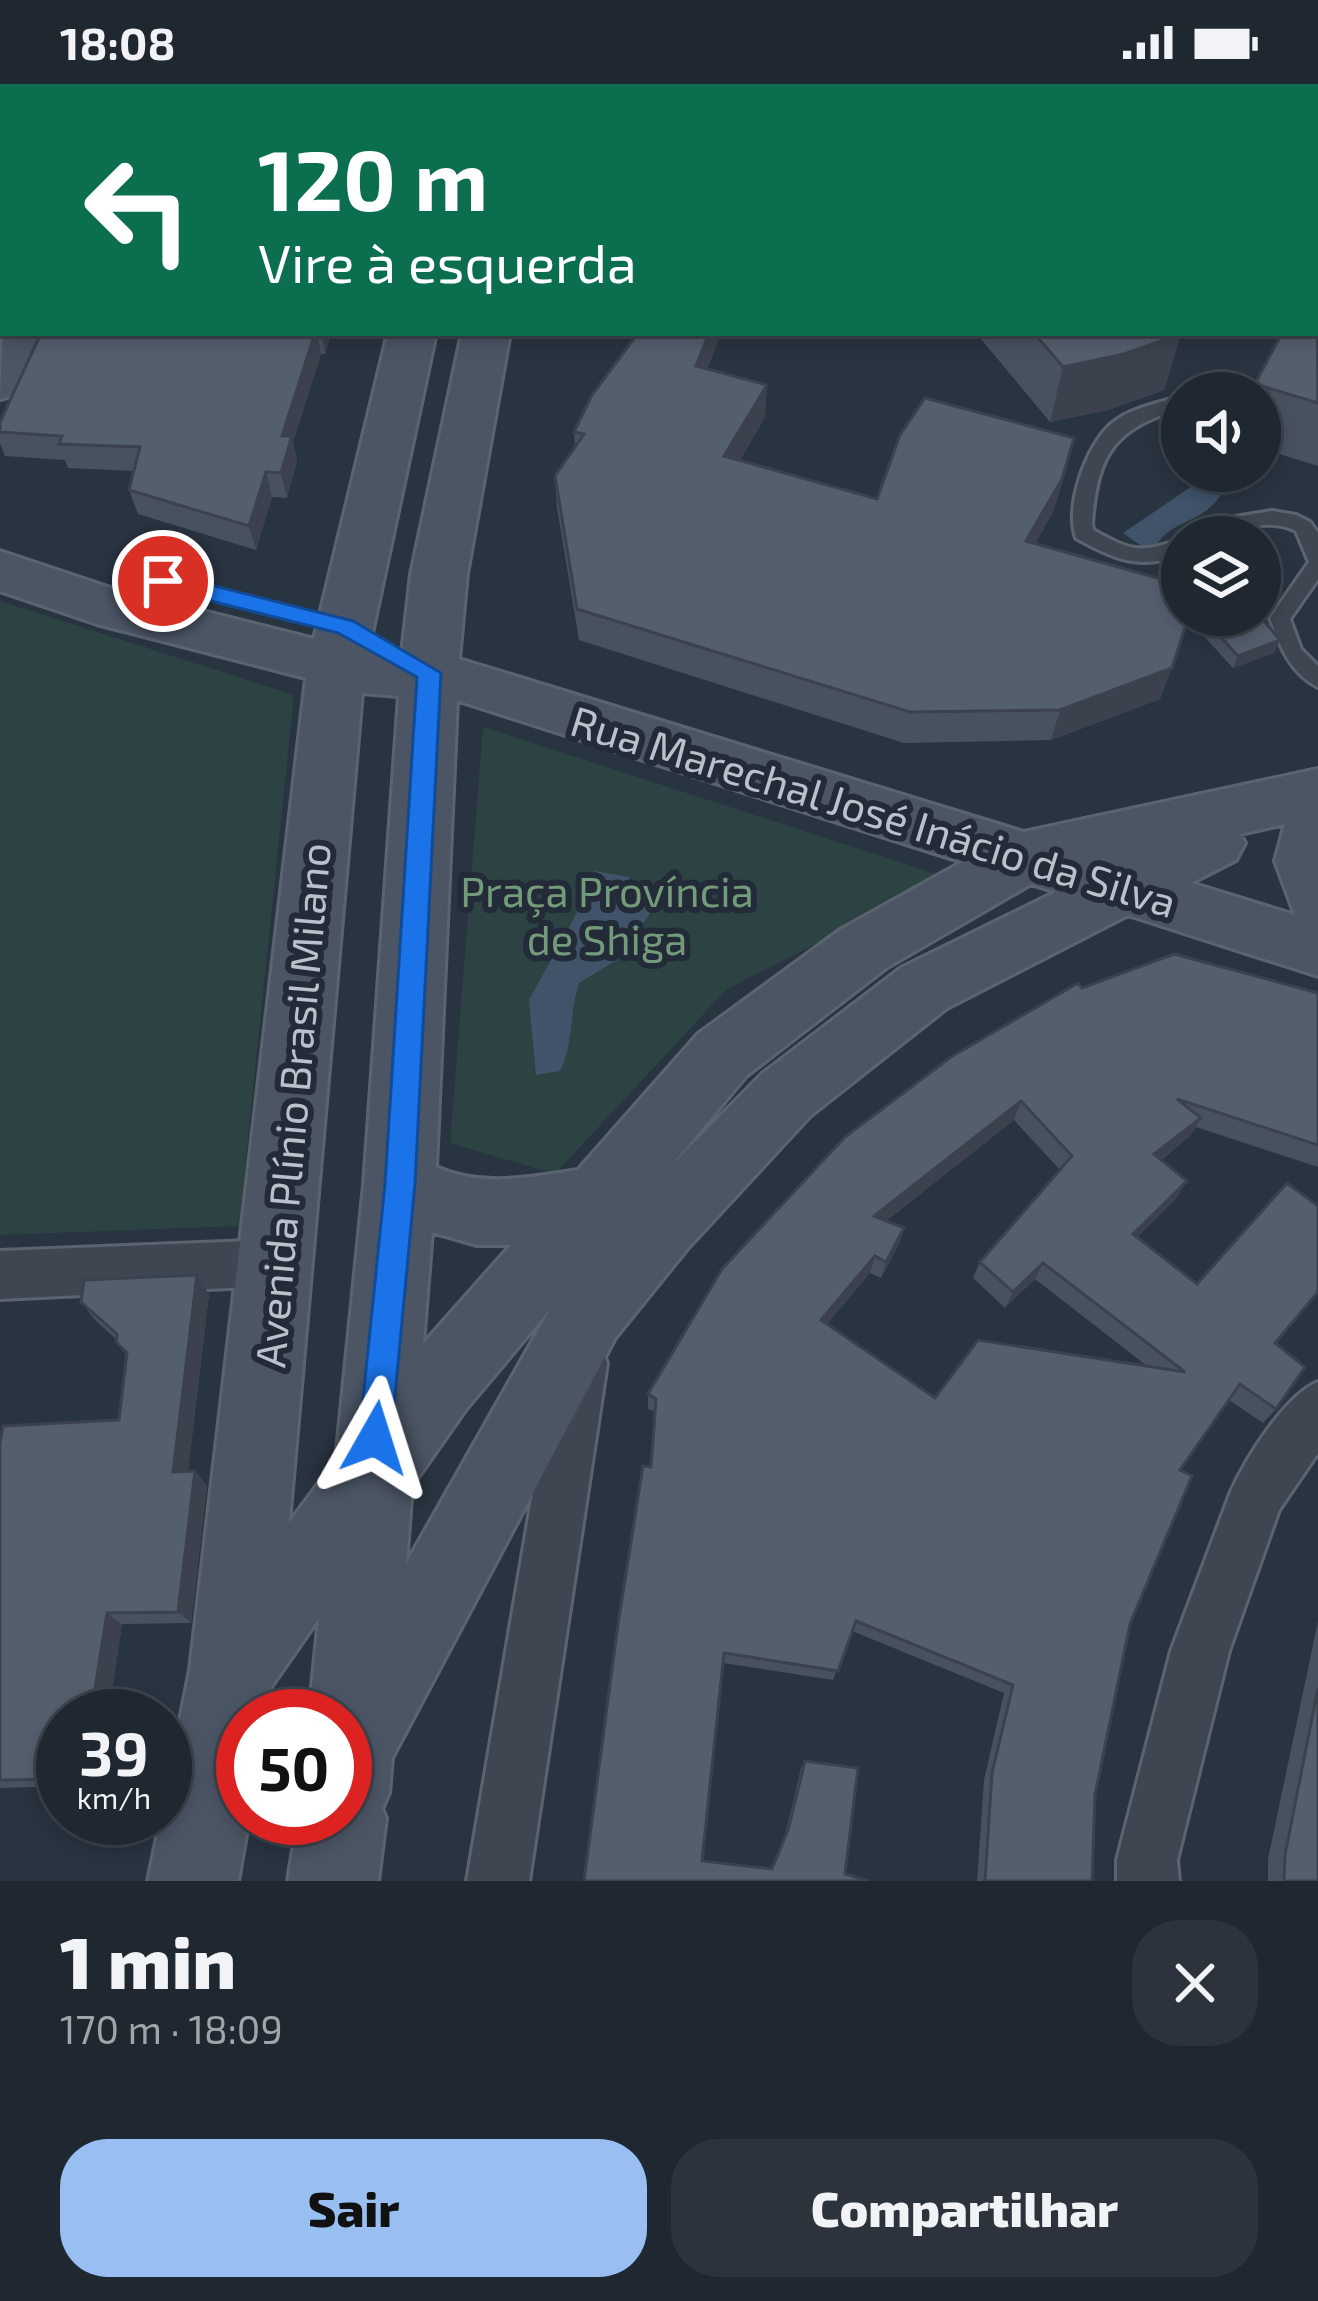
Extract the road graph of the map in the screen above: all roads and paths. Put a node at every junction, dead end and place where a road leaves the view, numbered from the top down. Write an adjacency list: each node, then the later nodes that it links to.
1 (21, 336): 4 (main road)
2 (411, 336): 11 (main road, Avenida Plínio Brasil Milano)
3 (485, 336): 12 (main road)
4 (0, 382)
5 (1161, 409): 8 (lane)
6 (1281, 521): 9 (lane)
7 (0, 530): 11 (main road)
8 (1161, 556)
9 (1318, 562): 13 (lane)
10 (0, 570): 11 (main road)
11 (341, 645): 12 (main road, Rua Marechal José Inácio da Silva); 22 (main road, Avenida Plínio Brasil Milano)
12 (429, 673): 16 (main road, Rua Marechal José Inácio da Silva); 20 (main road)
13 (1318, 679)
14 (1318, 794): 16 (main road); 17 (main road)
15 (1318, 818): 18 (main road)
16 (1027, 856): 17 (main road, Rua Marechal José Inácio da Silva); 21 (main road)
17 (1120, 886): 19 (main road, Rua Marechal José Inácio da Silva); 24 (main road)
18 (1318, 897)
19 (1318, 949)
20 (400, 1184): 21 (main road); 26 (main road)
21 (601, 1199): 26 (main road)
22 (273, 1263): 23 (street); 27 (main road, Avenida Plínio Brasil Milano)
23 (0, 1275)
24 (589, 1313): 29 (main road); 33 (street)
25 (1318, 1408): 34 (street)
26 (370, 1484): 27 (main road); 28 (main road)
27 (232, 1670): 31 (main road, Avenida Plínio Brasil Milano)
28 (354, 1689)
29 (372, 1735)
30 (338, 1845): 32 (main road)
31 (193, 1881)
32 (333, 1881)
33 (498, 1881)
34 (1148, 1881)

